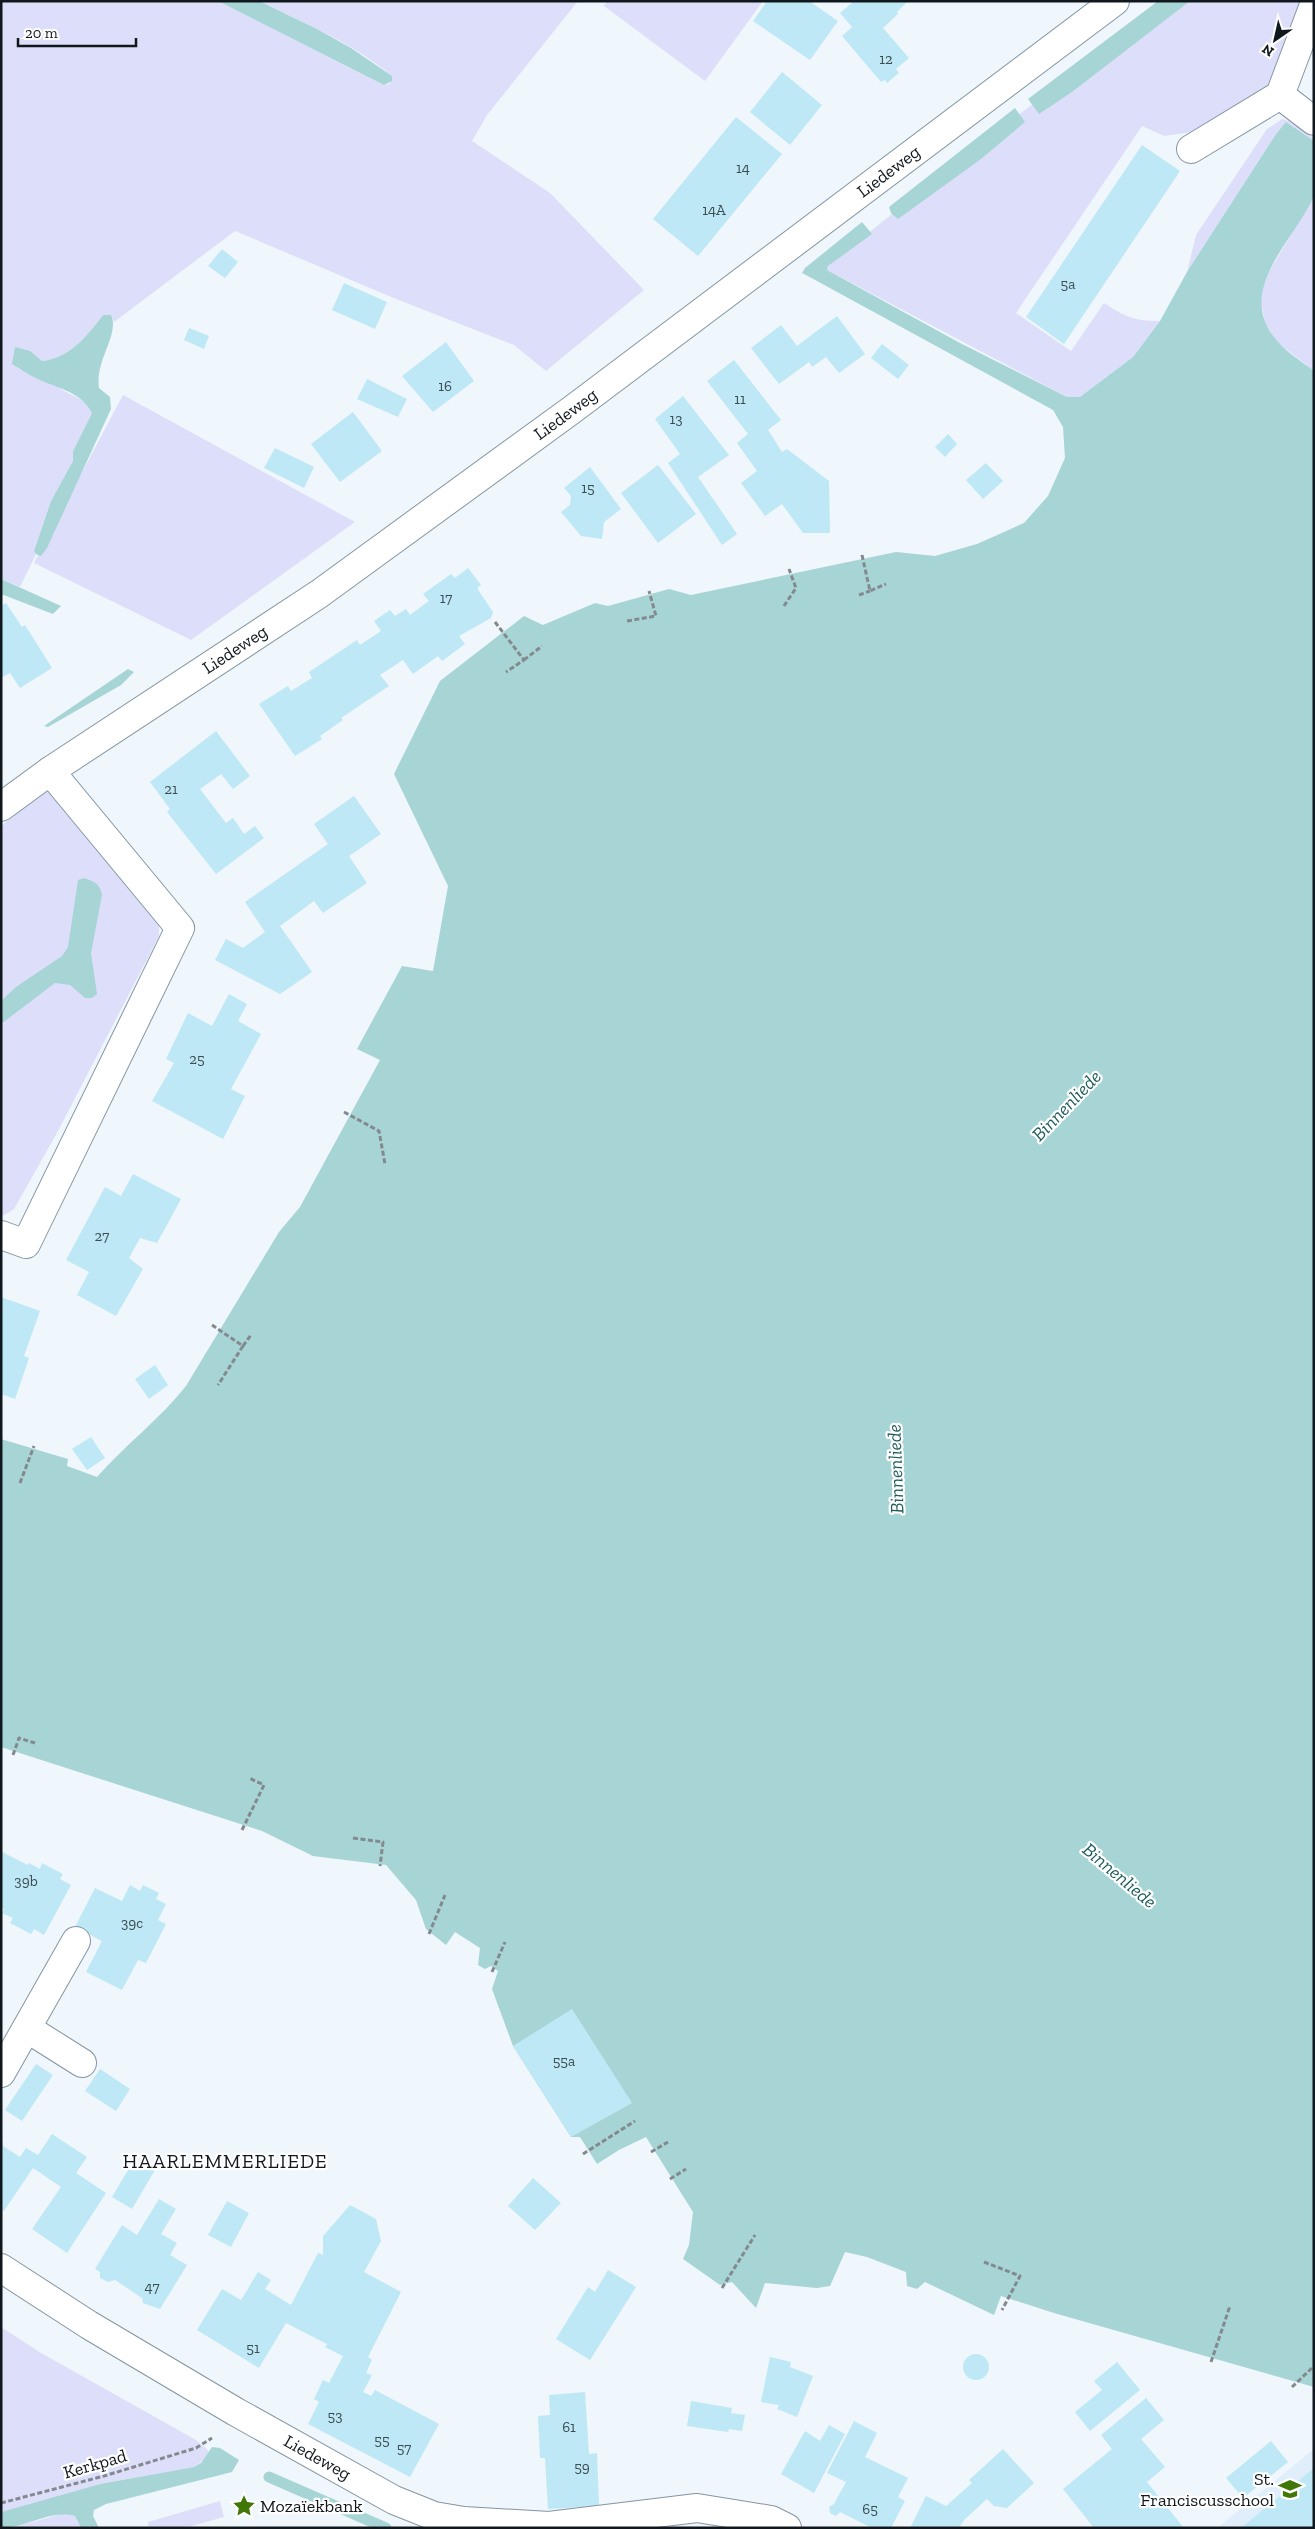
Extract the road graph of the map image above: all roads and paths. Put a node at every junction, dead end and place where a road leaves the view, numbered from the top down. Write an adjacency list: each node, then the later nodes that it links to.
1 (1115, 1): 18 (street, Liedeweg)
2 (1314, 5): 3 (street)
3 (1280, 95): 4 (street); 5 (street)
4 (1314, 121)
5 (1191, 149)
6 (862, 555): 10 (path)
7 (789, 569): 12 (path)
8 (886, 584): 10 (path)
9 (649, 590): 13 (path)
10 (870, 591): 11 (path)
11 (859, 595)
12 (784, 606)
13 (627, 621)
14 (495, 622): 16 (path)
15 (542, 646): 16 (path)
16 (524, 660): 17 (path)
17 (506, 672)
18 (50, 770): 19 (street, Liedeweg); 22 (street)
19 (1, 807)
20 (344, 1112): 21 (path)
21 (385, 1164)
22 (1, 1234)
23 (212, 1325): 25 (path)
24 (251, 1335): 25 (path)
25 (243, 1346): 26 (path)
26 (218, 1385)
27 (34, 1446): 28 (path)
28 (20, 1483)
29 (35, 1743): 30 (path)
30 (13, 1754)
31 (249, 1778): 32 (path)
32 (242, 1830)
33 (353, 1838): 34 (path)
34 (380, 1866)
35 (445, 1895): 36 (path)
36 (429, 1934)
37 (76, 1941): 40 (street)
38 (505, 1942): 39 (path)
39 (492, 1972)
40 (28, 2028): 41 (street); 42 (street)
41 (82, 2063)
42 (1, 2073)
43 (635, 2121): 46 (path)
44 (668, 2142): 45 (path)
45 (651, 2152)
46 (583, 2154)
47 (686, 2169): 48 (path)
48 (670, 2179)
49 (755, 2235): 52 (path)
50 (984, 2262): 54 (path)
51 (1, 2268): 60 (street, Liedeweg)
52 (722, 2288)
53 (1230, 2306): 55 (path)
54 (1002, 2310)
55 (1211, 2362)
56 (1314, 2366): 57 (path)
57 (1292, 2387)
58 (214, 2437): 59 (path, Kerkpad)
59 (1, 2503)
60 (787, 2528)

